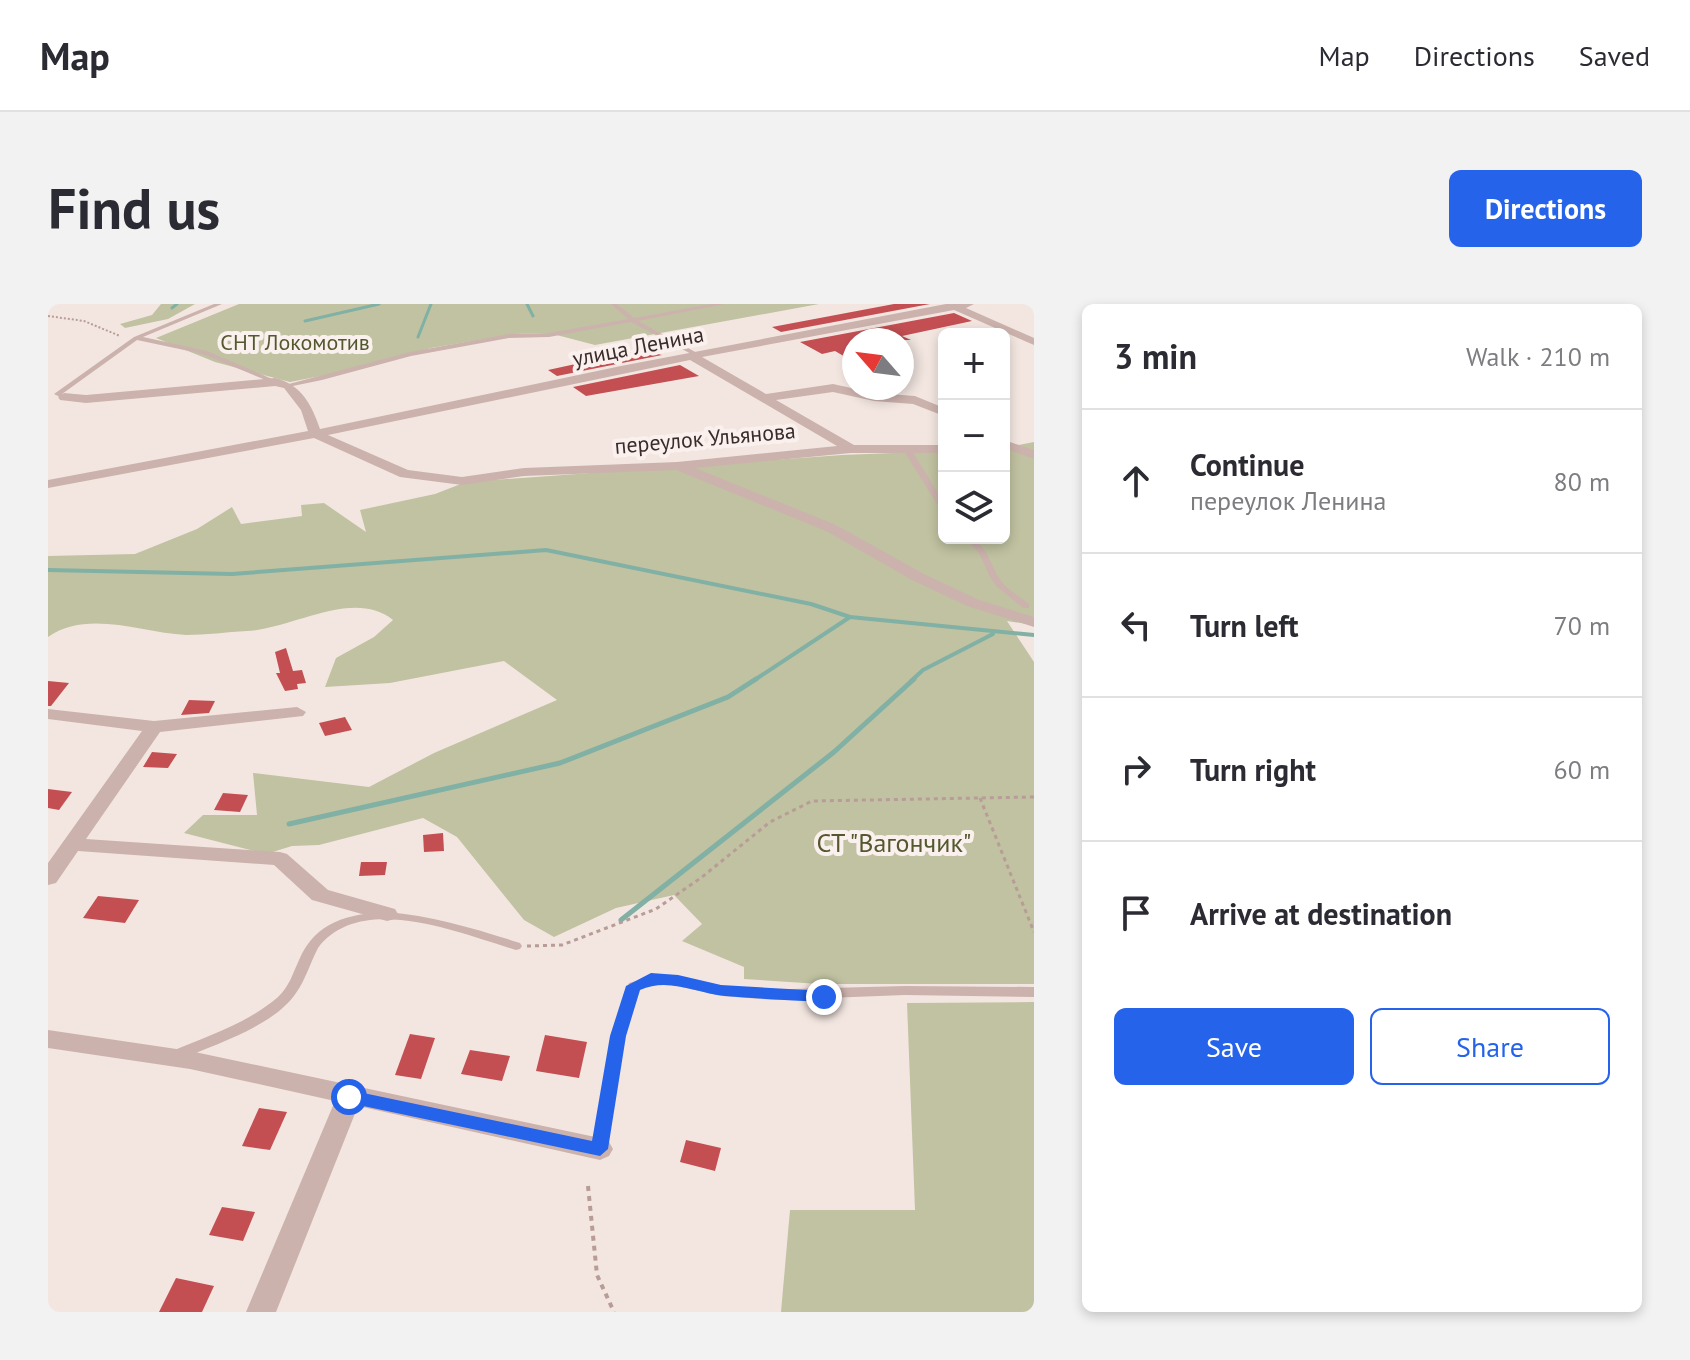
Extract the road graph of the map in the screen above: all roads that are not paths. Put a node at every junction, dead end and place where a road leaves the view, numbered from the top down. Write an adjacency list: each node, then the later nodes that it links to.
1 (219, 304): 7 (lane)
2 (614, 304): 6 (lane)
3 (721, 304): 6 (lane)
4 (969, 304): 5 (street, улица Ленина)
5 (950, 305): 8 (street); 9 (street, улица Ленина)
6 (632, 319): 9 (lane); 10 (lane)
7 (132, 340): 10 (lane); 11 (lane)
8 (1034, 342)
9 (694, 356): 12 (street, переулок Ульянова); 14 (street, улица Ленина)
10 (282, 384): 11 (street); 14 (street)
11 (64, 397)
12 (764, 398): 13 (street, переулок Ульянова); 16 (street, переулок Ульянова)
13 (938, 410)
14 (315, 434): 20 (street, переулок Ульянова); 21 (street, улица Ленина)
15 (1010, 446): 19 (street)
16 (851, 449): 18 (street); 20 (street, переулок Ульянова)
17 (938, 449): 18 (street)
18 (908, 451): 22 (lane)
19 (1034, 455)
20 (677, 466): 24 (street)
21 (48, 484)
22 (938, 499)
23 (976, 544): 24 (lane)
24 (1029, 615)
25 (297, 712): 27 (street)
26 (48, 714): 27 (street)
27 (154, 727): 28 (street)
28 (72, 844): 29 (street); 30 (street)
29 (48, 878)
30 (387, 914): 31 (lane); 34 (lane)
31 (516, 946)
32 (1034, 992): 36 (lane)
33 (48, 1039): 34 (street)
34 (172, 1057): 35 (street)
35 (349, 1097): 36 (street); 37 (street)
36 (600, 1149)
37 (261, 1312)

